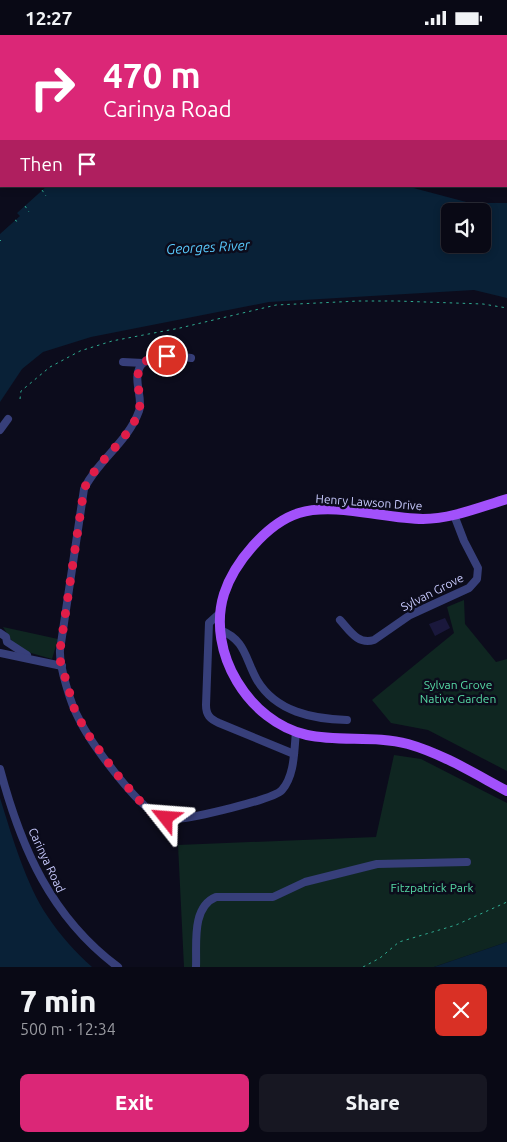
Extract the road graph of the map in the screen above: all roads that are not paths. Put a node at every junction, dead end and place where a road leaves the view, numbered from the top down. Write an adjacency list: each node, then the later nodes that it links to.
1 (191, 358): 3 (street)
2 (123, 362): 3 (street)
3 (144, 363): 14 (street)
4 (8, 419): 5 (street)
5 (0, 430)
6 (507, 499): 7 (main road, Henry Lawson Drive)
7 (454, 515): 8 (main road, Henry Lawson Drive); 9 (street, Sylvan Grove)
8 (220, 613): 10 (main road, Henry Lawson Drive); 17 (street, Henry Lawson Drive)
9 (340, 620)
10 (220, 629): 15 (street); 16 (main road, Henry Lawson Drive)
11 (0, 633): 13 (street)
12 (0, 653): 13 (street)
13 (35, 660): 14 (street)
14 (62, 665): 17 (street)
15 (348, 720)
16 (296, 732): 17 (street); 19 (main road, Henry Lawson Drive)
17 (294, 754)
18 (0, 769): 21 (street, Carinya Road)
19 (507, 791)
20 (467, 862): 22 (street)
21 (118, 967)
22 (196, 967)

